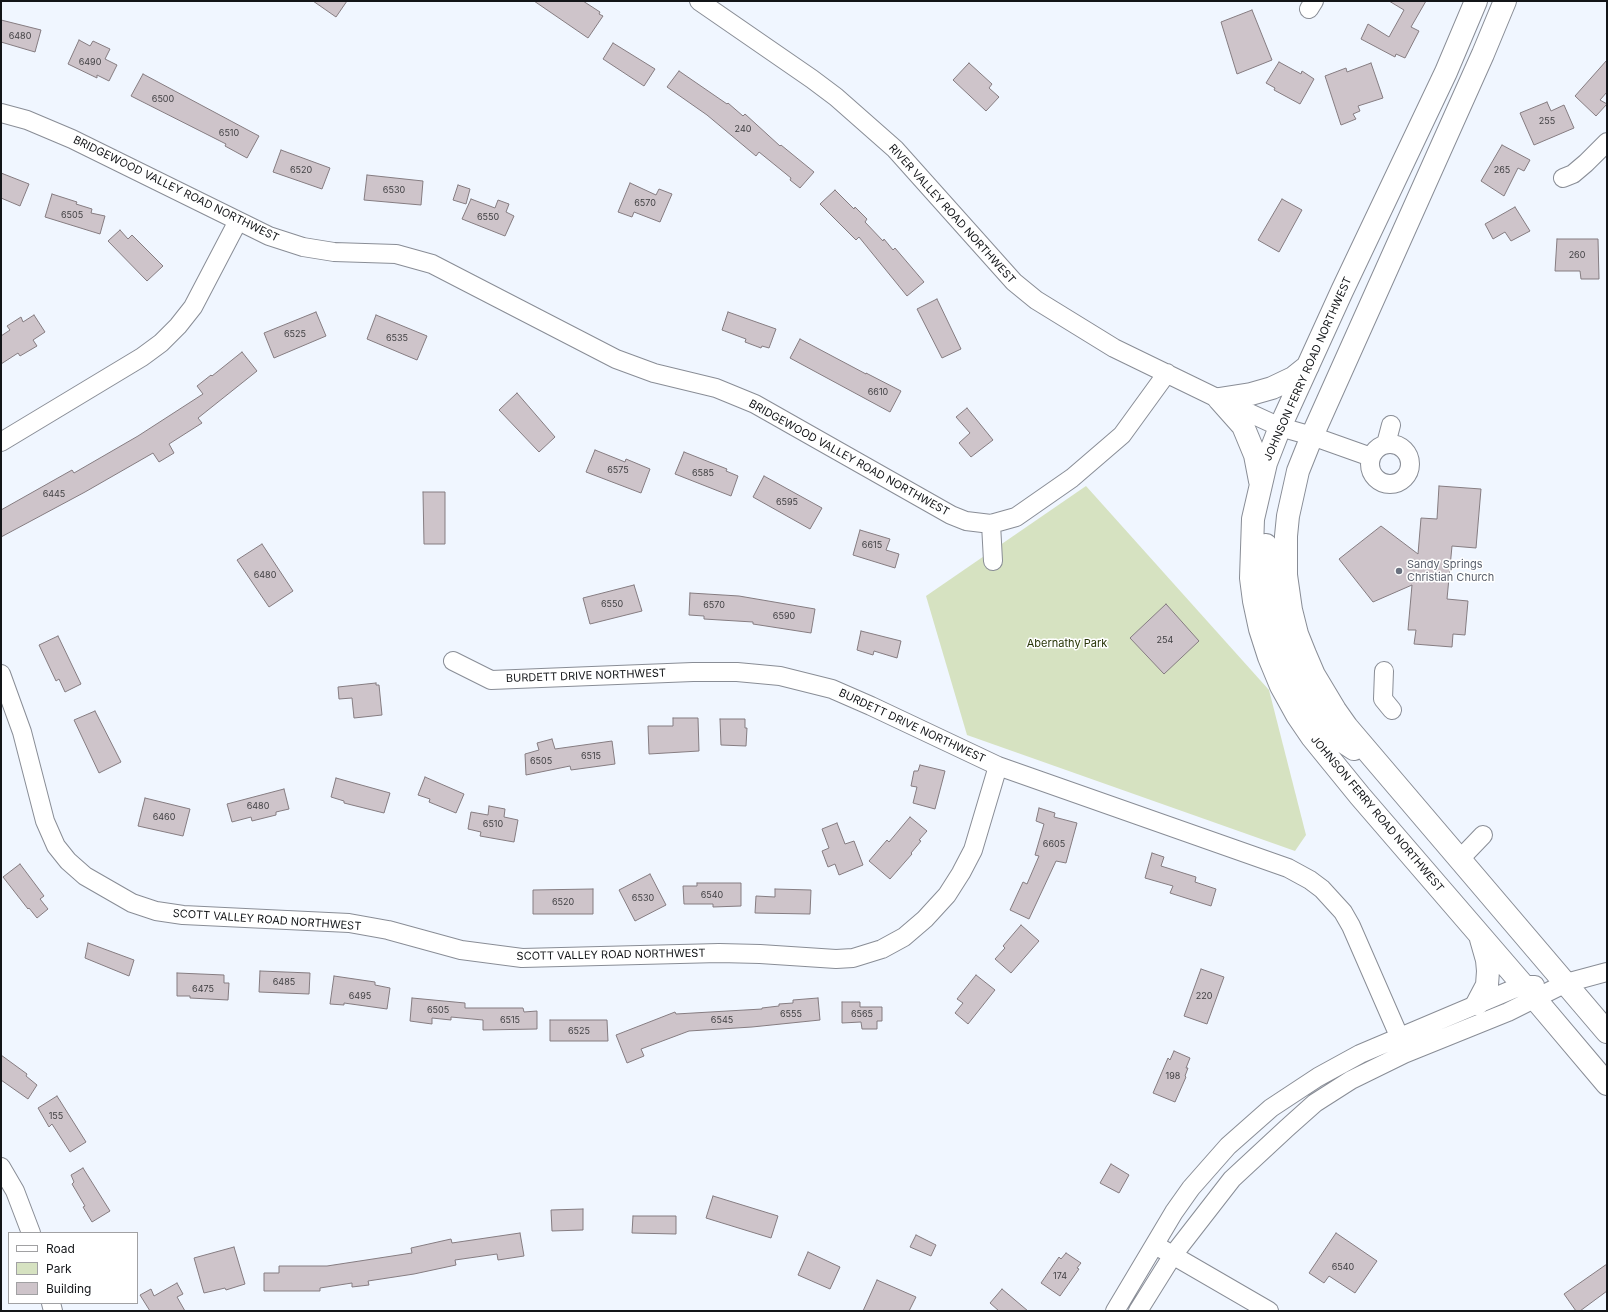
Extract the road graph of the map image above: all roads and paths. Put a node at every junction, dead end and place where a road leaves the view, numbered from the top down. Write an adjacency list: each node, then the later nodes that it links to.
1 (699, 1): 9 (street, RIVER VALLEY ROAD NORTHWEST)
2 (1476, 1): 8 (main road, JOHNSON FERRY ROAD NORTHWEST)
3 (1505, 1): 13 (main road)
4 (1, 113): 7 (street, BRIDGEWOOD VALLEY ROAD NORTHWEST)
5 (1607, 142): 6 (street)
6 (1563, 178)
7 (238, 221): 14 (street); 18 (street, BRIDGEWOOD VALLEY ROAD NORTHWEST)
8 (1308, 366): 10 (main road); 12 (main road, JOHNSON FERRY ROAD NORTHWEST)
9 (1166, 373): 10 (street, RIVER VALLEY ROAD NORTHWEST); 18 (street, BRIDGEWOOD VALLEY ROAD NORTHWEST)
10 (1219, 398): 12 (street, RIVER VALLEY ROAD NORTHWEST); 17 (main road)
11 (1391, 425): 15 (street)
12 (1280, 427): 13 (street, RIVER VALLEY ROAD NORTHWEST); 17 (main road, JOHNSON FERRY ROAD NORTHWEST); 25 (main road)
13 (1312, 436): 16 (street, RIVER VALLEY ROAD NORTHWEST); 25 (main road)
14 (1, 442)
15 (1386, 444): 16 (street); 16 (street)
16 (1371, 457)
17 (1260, 484): 28 (main road, JOHNSON FERRY ROAD NORTHWEST)
18 (991, 524): 19 (street)
19 (993, 561)
20 (453, 661): 24 (street, BURDETT DRIVE NORTHWEST)
21 (1384, 671): 23 (street)
22 (1, 674): 24 (street, SCOTT VALLEY ROAD NORTHWEST)
23 (1392, 710)
24 (998, 766): 34 (street, BURDETT DRIVE NORTHWEST)
25 (1381, 766): 27 (main road)
26 (1483, 835): 27 (street)
27 (1460, 858): 30 (main road)
28 (1479, 934): 31 (main road, JOHNSON FERRY ROAD NORTHWEST); 32 (main road)
29 (1607, 972): 30 (street)
30 (1566, 983): 31 (street); 33 (main road)
31 (1530, 992): 32 (street); 35 (main road, JOHNSON FERRY ROAD NORTHWEST); 39 (street)
32 (1476, 1004): 34 (street)
33 (1607, 1032)
34 (1399, 1036): 38 (street)
35 (1607, 1084)
36 (1, 1167): 37 (street)
37 (31, 1232)
38 (1155, 1245): 39 (street); 40 (street)
39 (1173, 1255): 41 (street); 42 (street)
40 (1116, 1311)
41 (1138, 1311)
42 (1269, 1311)

